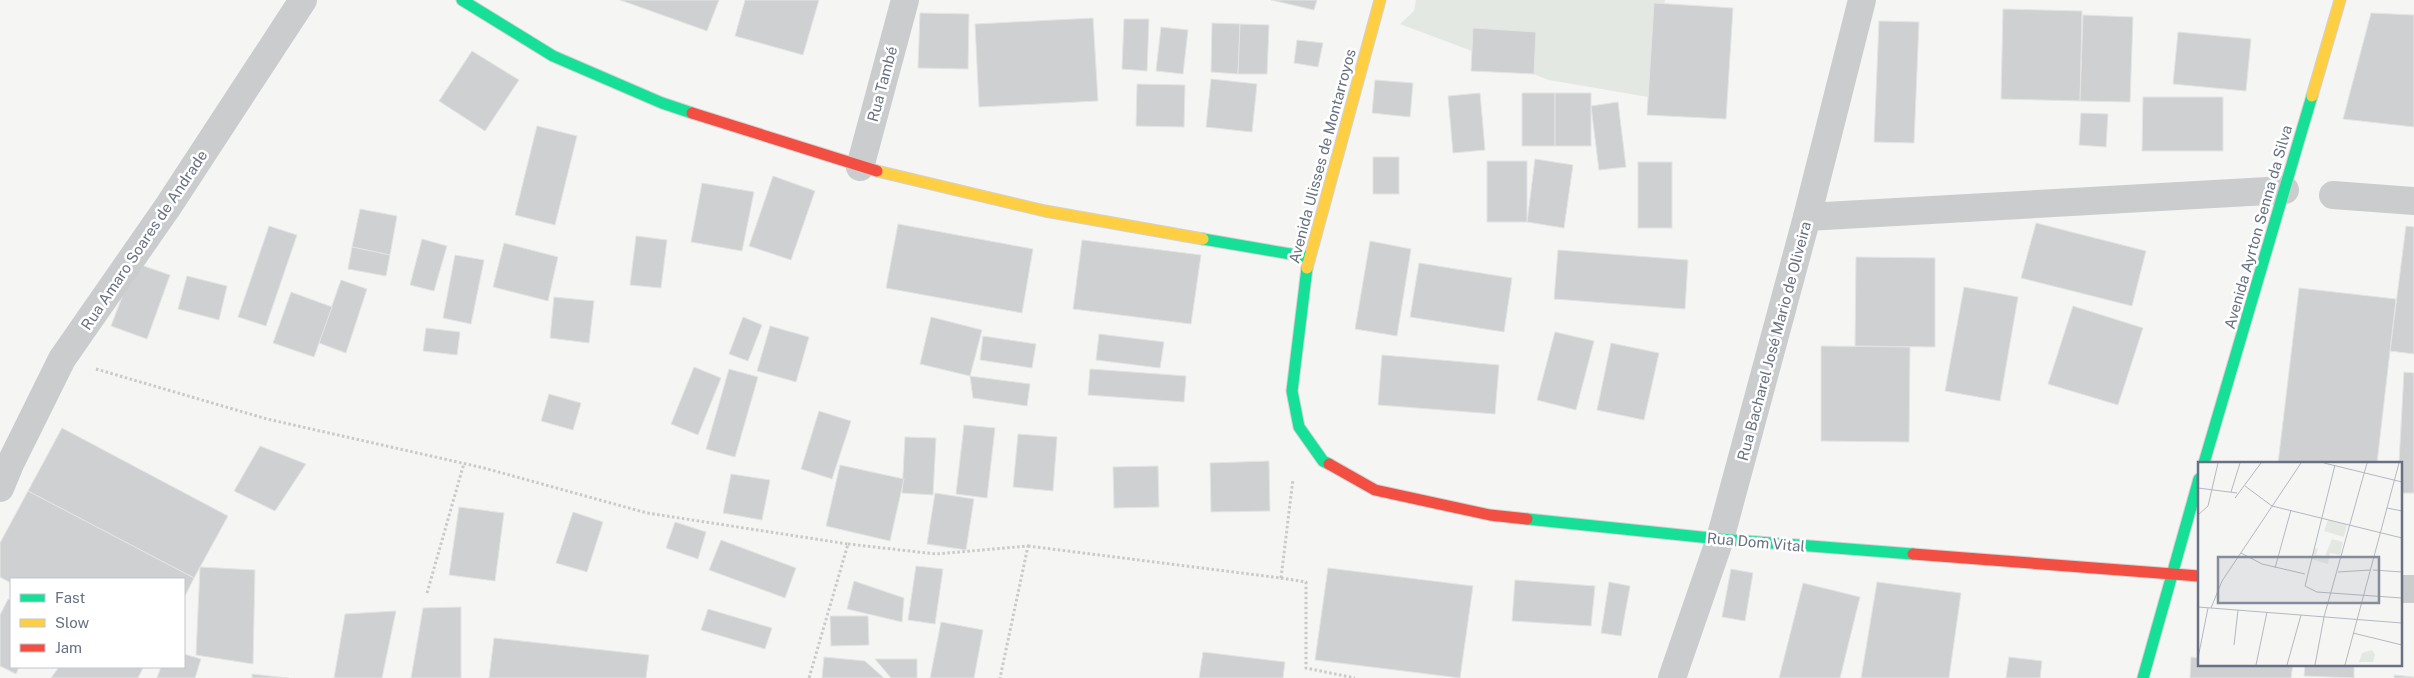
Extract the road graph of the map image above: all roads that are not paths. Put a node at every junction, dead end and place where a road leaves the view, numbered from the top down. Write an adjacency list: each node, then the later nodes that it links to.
1 (302, 0): 16 (street, Rua Amaro Soares de Andrade)
2 (462, 0): 7 (street)
3 (905, 0): 7 (street, Rua També)
4 (1380, 0): 12 (street, Avenida Ulisses de Montarroyos)
5 (1862, 0): 11 (street, Rua Bacharel José Mario de Oliveira)
6 (2340, 0): 8 (street, Avenida Ayrton Senna da Silva)
7 (860, 168): 12 (street)
8 (2285, 190): 11 (street); 14 (street, Avenida Ayrton Senna da Silva)
9 (2332, 194): 10 (street)
10 (2414, 201)
11 (1807, 217): 17 (street, Rua Bacharel José Mario de Oliveira)
12 (1308, 257): 13 (street, Avenida Ulisses de Montarroyos)
13 (1323, 462): 17 (street, Rua Dom Vital)
14 (2204, 462)
15 (2198, 481): 18 (street)
16 (0, 488)
17 (1720, 539): 18 (street, Rua Dom Vital); 20 (street, Rua Bacharel José Mario de Oliveira)
18 (2171, 573): 19 (street, Rua Dom Vital); 21 (street)
19 (2198, 576)
20 (1672, 678)
21 (2143, 678)

